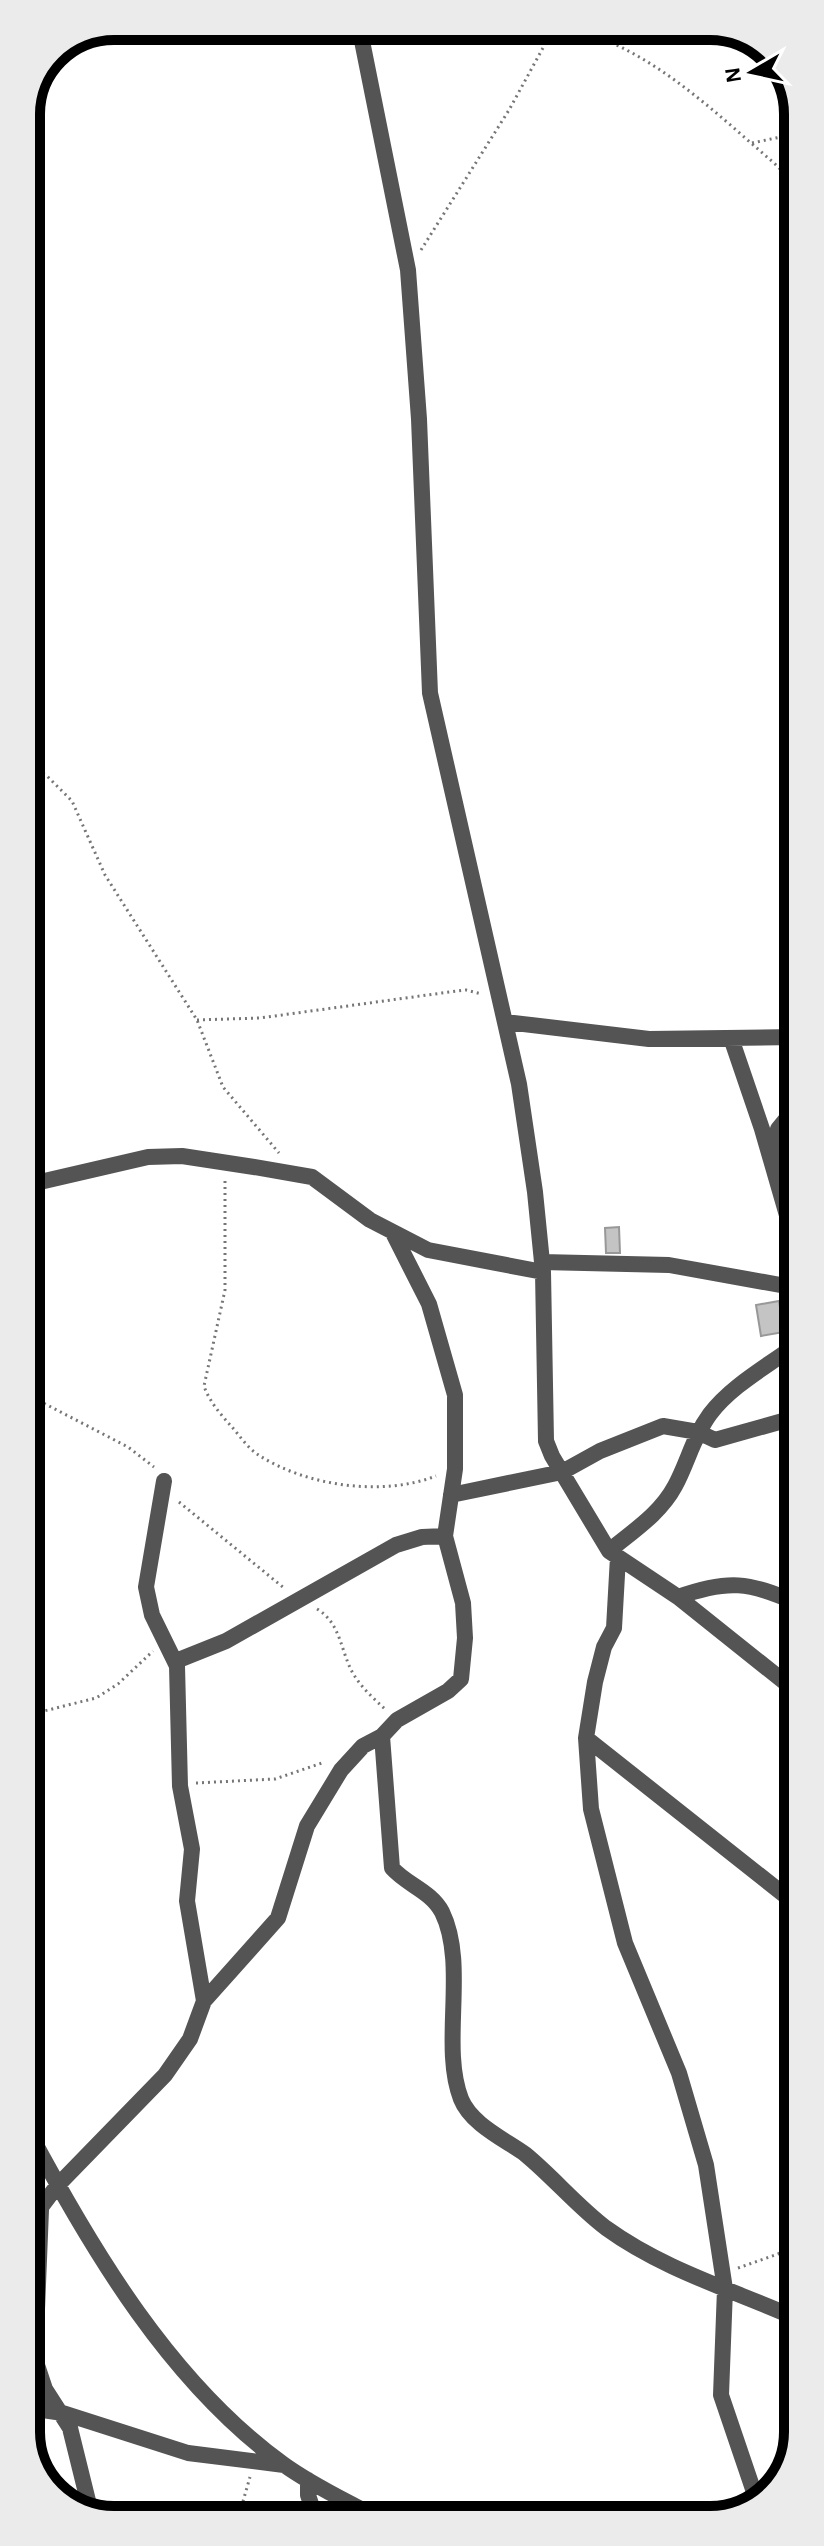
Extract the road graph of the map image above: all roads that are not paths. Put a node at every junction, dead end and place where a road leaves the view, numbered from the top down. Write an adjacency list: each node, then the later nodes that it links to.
1 (362, 40): 2 (street)
2 (506, 1022): 4 (street); 10 (street)
3 (784, 1037): 4 (street)
4 (731, 1038): 6 (street)
5 (784, 1122): 6 (street)
6 (772, 1163): 8 (street)
7 (40, 1182): 9 (street)
8 (784, 1205)
9 (393, 1233): 10 (street); 17 (street)
10 (542, 1267): 11 (street); 15 (street)
11 (784, 1286)
12 (784, 1353): 14 (street)
13 (784, 1421): 14 (street)
14 (698, 1432): 15 (street); 19 (street)
15 (562, 1472): 17 (street); 19 (street)
16 (164, 1481): 22 (street)
17 (451, 1495): 18 (street)
18 (445, 1536): 22 (street); 24 (street)
19 (614, 1554): 20 (street); 25 (street)
20 (678, 1597): 21 (street); 23 (street)
21 (784, 1598)
22 (176, 1661): 27 (street)
23 (784, 1682)
24 (382, 1736): 27 (street); 32 (street)
25 (586, 1738): 26 (street); 32 (street)
26 (784, 1895)
27 (204, 2001): 29 (street)
28 (40, 2153): 29 (street)
29 (57, 2186): 30 (street); 37 (street)
30 (41, 2210): 31 (street)
31 (40, 2235)
32 (725, 2289): 33 (street); 39 (street)
33 (784, 2313)
34 (40, 2374): 36 (street)
35 (40, 2410): 36 (street)
36 (63, 2413): 37 (street); 40 (street)
37 (284, 2465): 38 (street)
38 (308, 2480): 41 (street); 42 (street)
39 (754, 2491)
40 (88, 2501)
41 (312, 2506)
42 (355, 2506)

